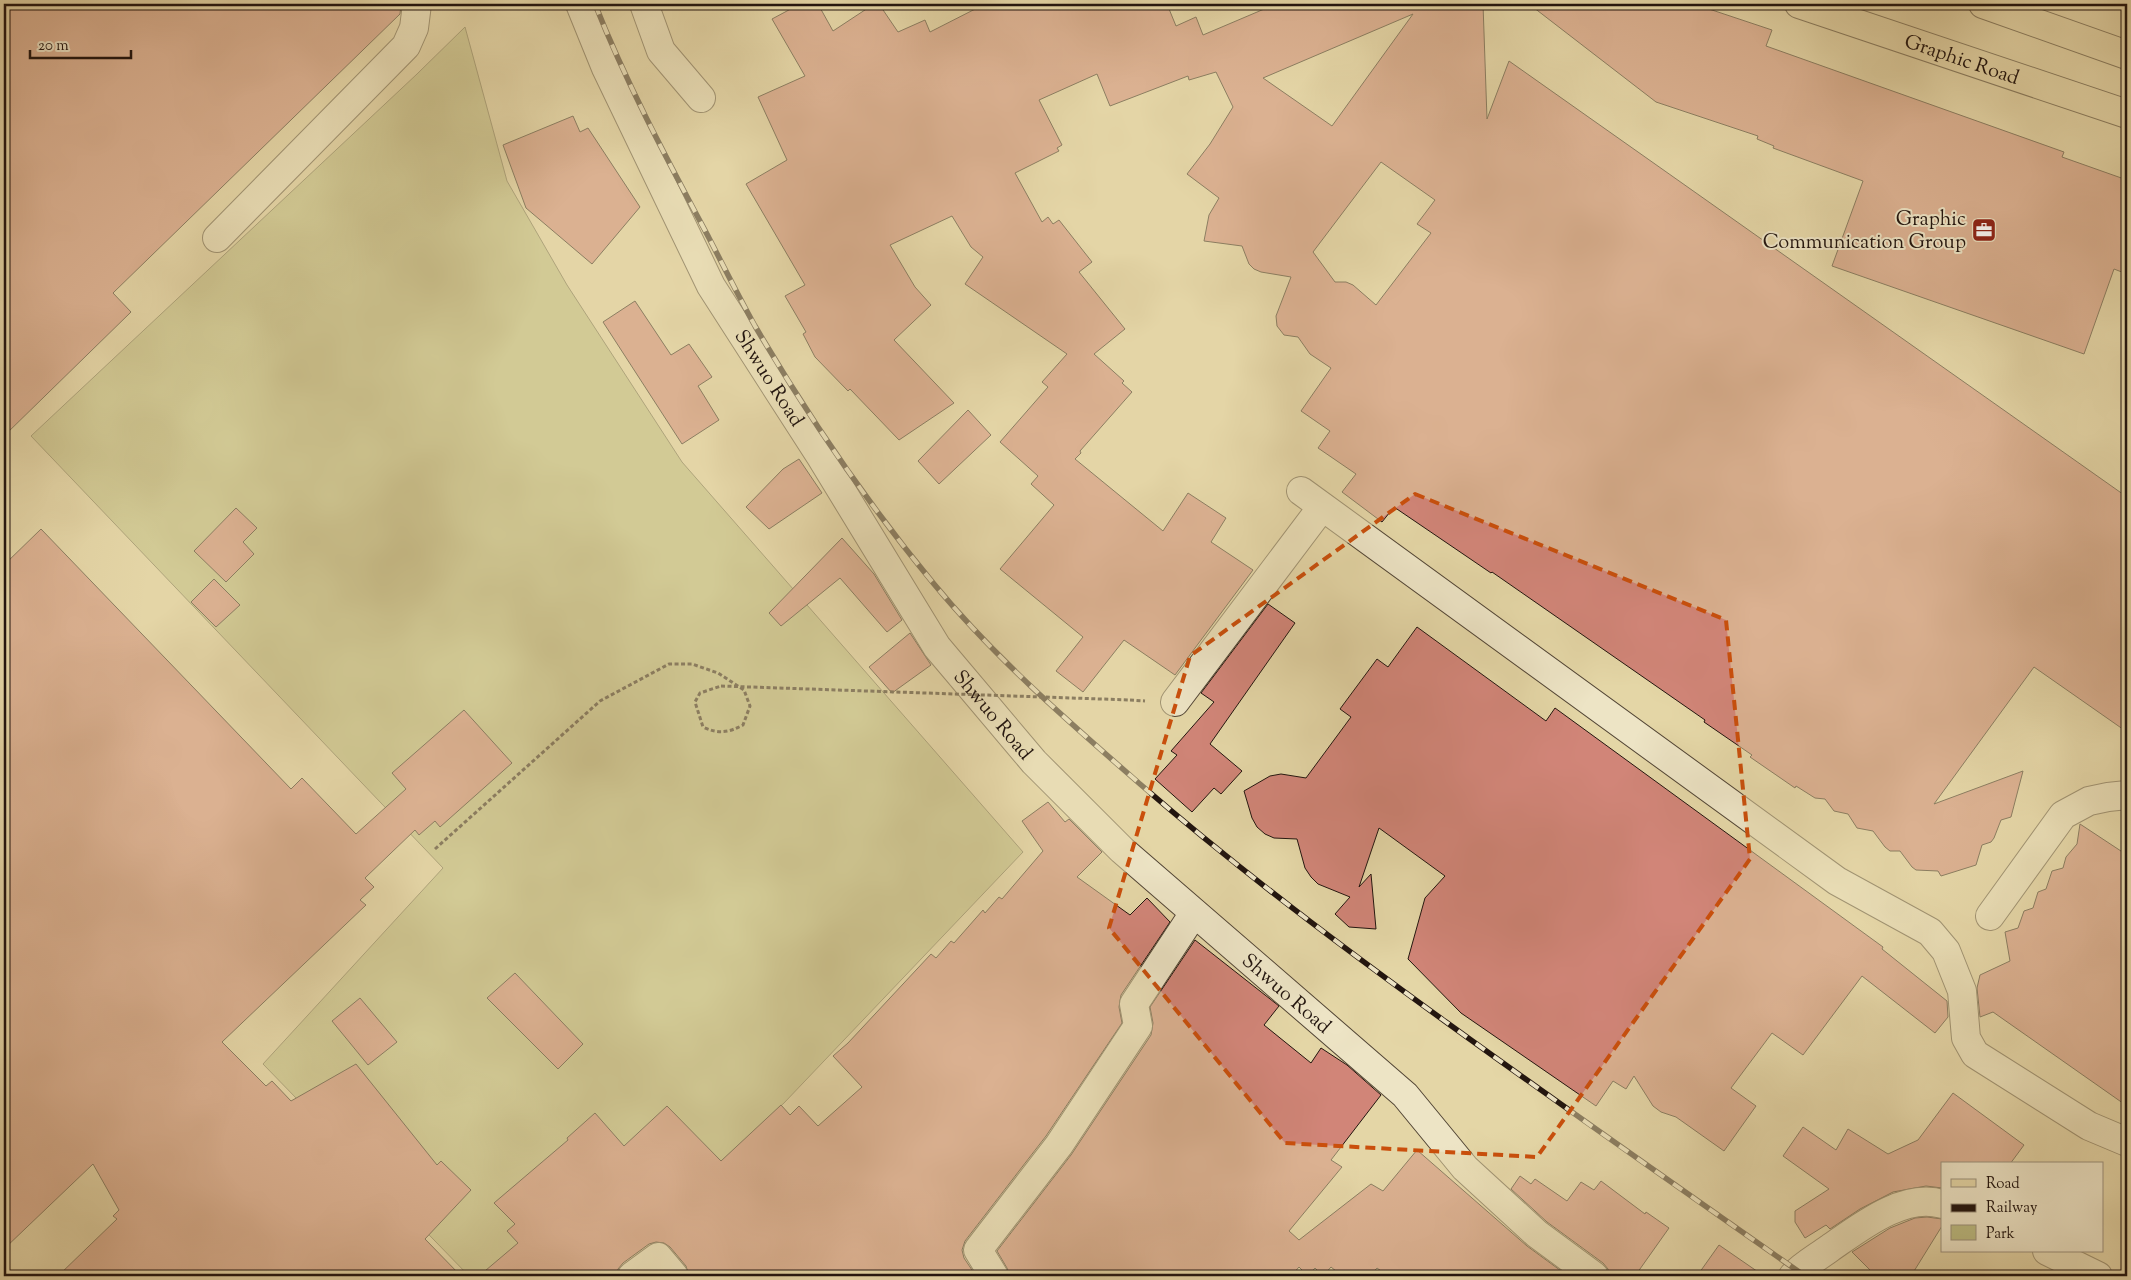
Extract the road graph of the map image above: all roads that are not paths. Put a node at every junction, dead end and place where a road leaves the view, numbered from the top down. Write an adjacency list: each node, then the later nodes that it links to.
1 (417, 4): 9 (street)
2 (580, 4): 12 (street, Shwuo Road)
3 (644, 4): 7 (street)
4 (1799, 4): 8 (main road, Graphic Road)
5 (1983, 4): 6 (main road)
6 (2127, 54)
7 (702, 98)
8 (2127, 114)
9 (217, 238)
10 (1175, 702): 14 (street)
11 (2127, 795): 13 (street)
12 (1194, 913): 19 (street); 20 (street, Shwuo Road)
13 (1990, 916)
14 (2127, 1142)
15 (1941, 1204): 21 (street)
16 (2049, 1252): 22 (street)
17 (632, 1276): 18 (street)
18 (674, 1276)
19 (994, 1276)
20 (1594, 1276)
21 (1793, 1276)
22 (2098, 1276)

